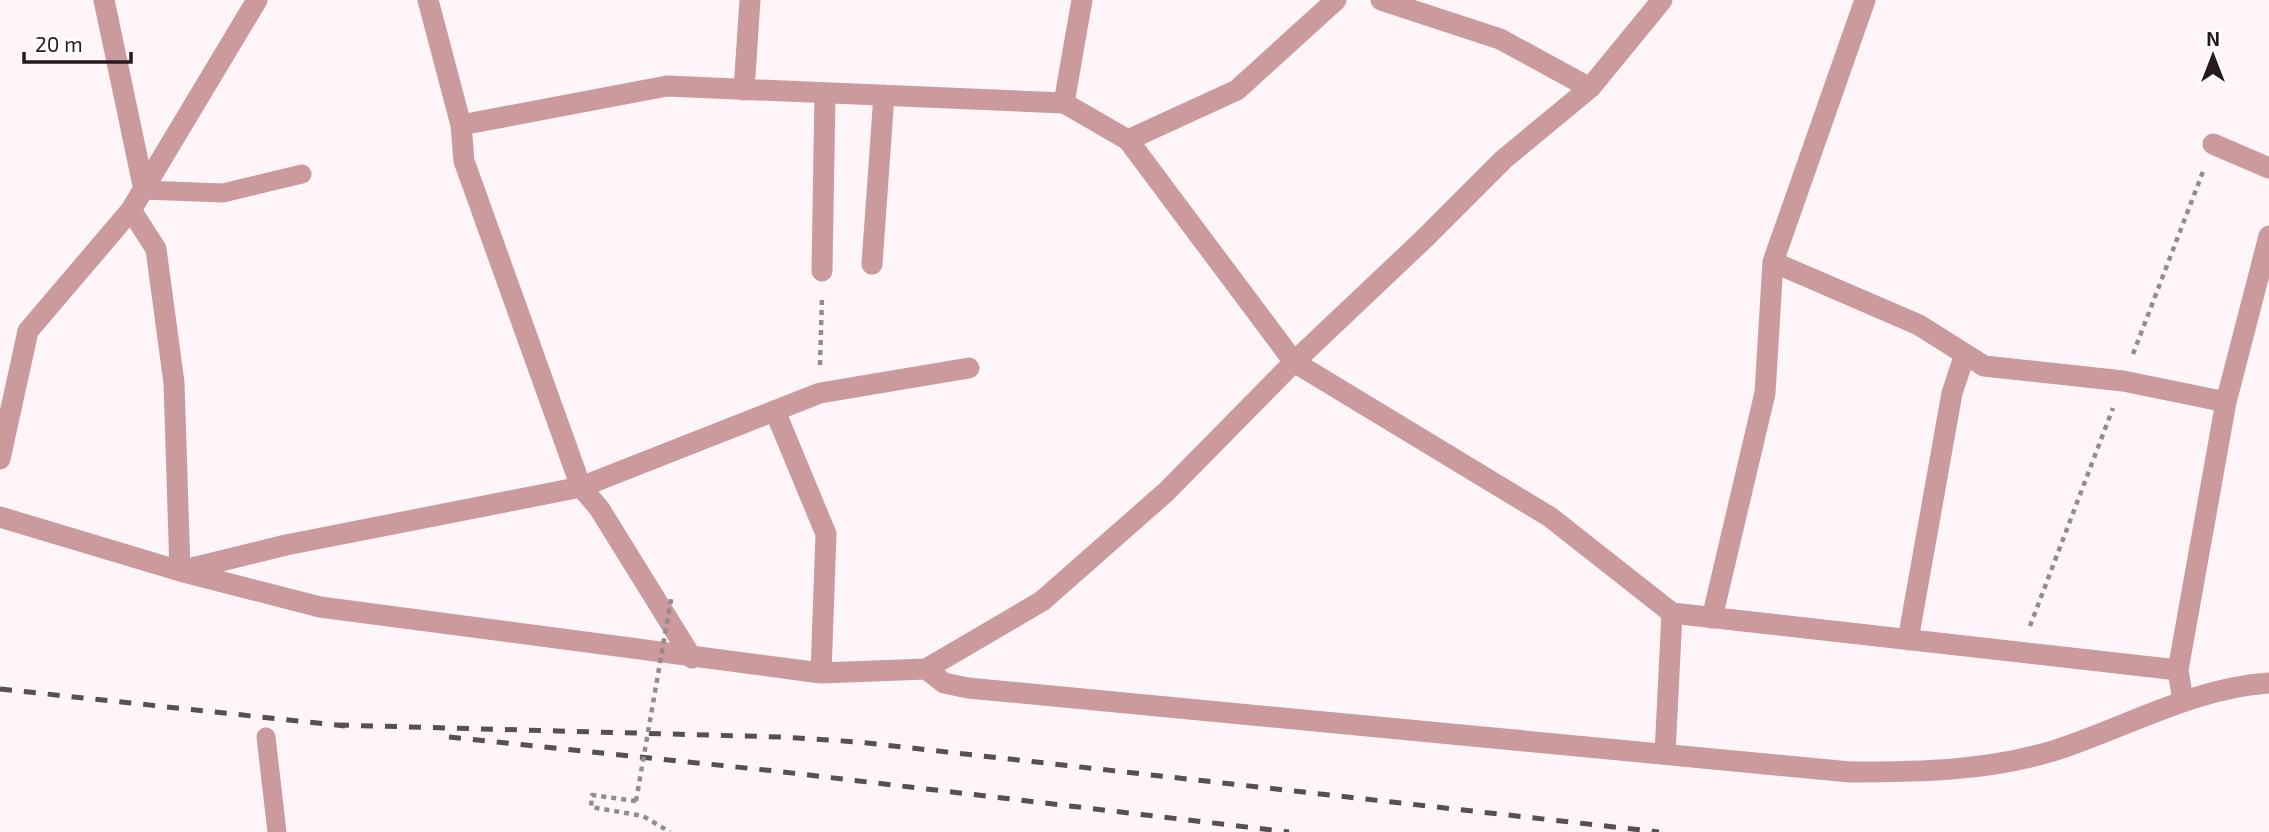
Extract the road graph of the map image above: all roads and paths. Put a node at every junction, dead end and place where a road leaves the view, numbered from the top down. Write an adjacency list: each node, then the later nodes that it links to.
1 (104, 0): 20 (street)
2 (257, 0): 20 (street)
3 (428, 0): 15 (street)
4 (750, 0): 11 (street)
5 (1082, 0): 14 (street)
6 (1335, 0): 16 (street)
7 (1381, 0): 10 (street)
8 (1662, 0): 10 (street)
9 (1865, 0): 23 (street)
10 (1590, 88): 27 (street)
11 (744, 90): 12 (street); 15 (street)
12 (825, 93): 13 (street); 25 (street)
13 (884, 96): 14 (street); 24 (street)
14 (1064, 103): 16 (street)
15 (461, 125): 33 (street)
16 (1128, 140): 27 (street)
17 (2213, 144): 18 (street)
18 (2269, 168)
19 (302, 174): 20 (lane)
20 (144, 190): 21 (street)
21 (131, 211): 32 (street); 35 (street)
22 (2269, 236): 30 (street)
23 (1773, 262): 26 (street); 38 (street)
24 (872, 264)
25 (822, 271): 29 (path)
26 (1965, 354): 30 (street); 39 (street)
27 (1294, 362): 37 (street); 41 (street)
28 (969, 368): 29 (street)
29 (820, 393): 31 (street)
30 (2226, 402): 42 (street)
31 (775, 411): 33 (street); 43 (street)
32 (0, 459)
33 (581, 488): 35 (street); 40 (street)
34 (0, 517): 35 (street)
35 (180, 572): 40 (street)
36 (672, 594): 49 (path, bridge)
37 (1672, 613): 38 (street); 47 (street)
38 (1712, 618): 39 (street)
39 (1908, 640): 42 (street)
40 (692, 658): 43 (street)
41 (926, 669): 43 (street); 47 (street)
42 (2178, 670): 45 (street)
43 (821, 673)
44 (2269, 683): 45 (street)
45 (2183, 701): 47 (street)
46 (266, 737): 48 (lane)
47 (1665, 754)
48 (277, 832)
49 (670, 832)

